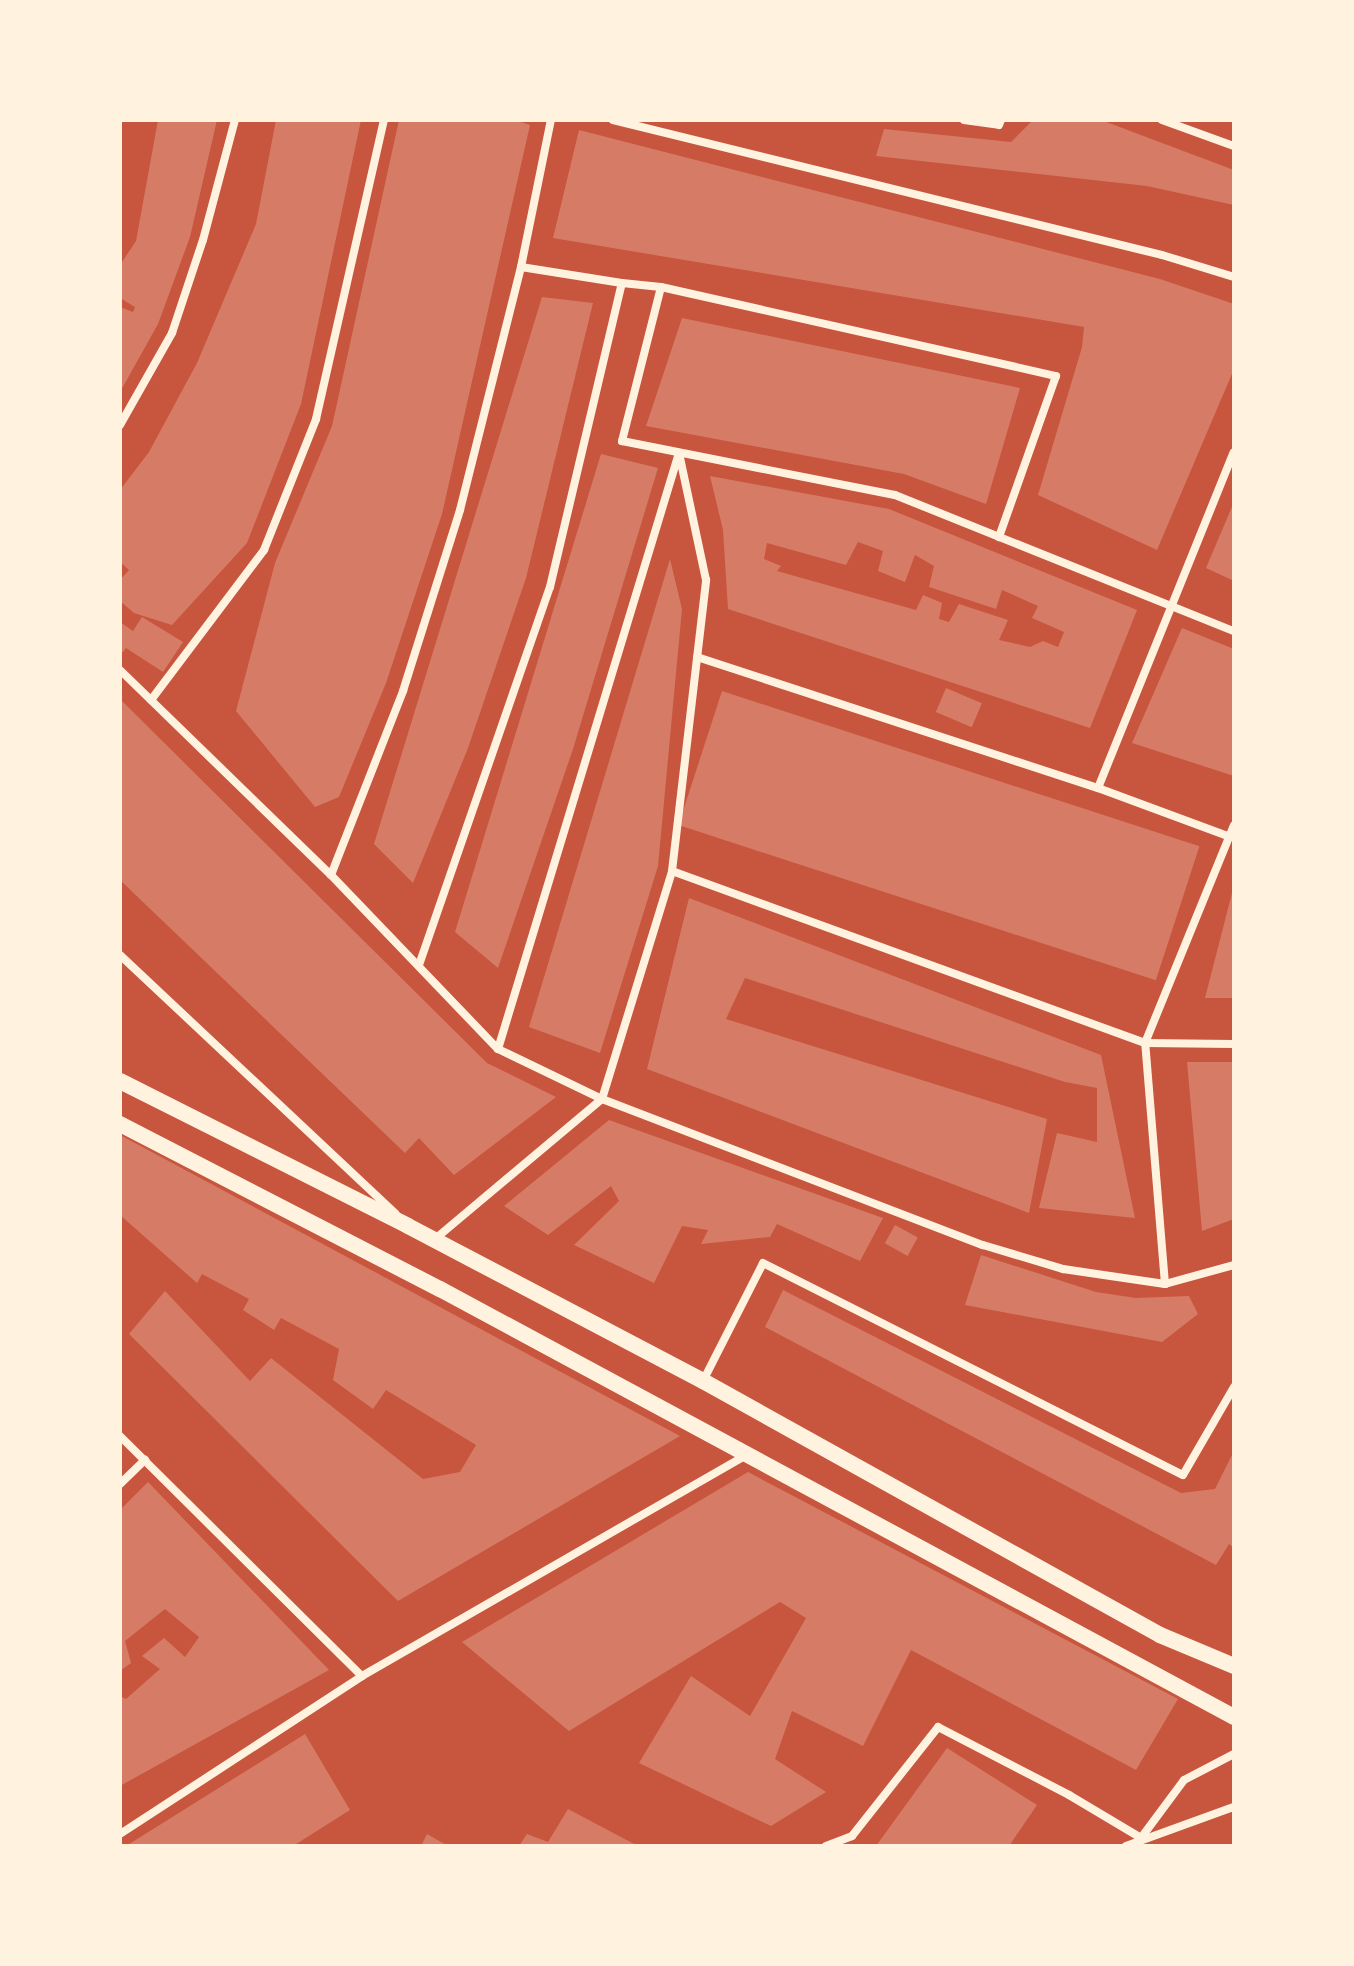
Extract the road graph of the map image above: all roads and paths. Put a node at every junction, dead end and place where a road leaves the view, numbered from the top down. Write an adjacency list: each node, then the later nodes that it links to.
1 (235, 120): 13 (street)
2 (384, 120): 21 (street)
3 (551, 120): 9 (street)
4 (613, 120): 10 (street)
5 (964, 120): 6 (street)
6 (1001, 120)
7 (1162, 120): 8 (street)
8 (1234, 146)
9 (521, 267): 11 (street); 26 (street)
10 (1234, 277)
11 (622, 283): 12 (street); 28 (street)
12 (661, 287): 15 (street); 16 (street)
13 (120, 425)
14 (1234, 452): 17 (street)
15 (679, 453): 16 (street); 19 (street); 31 (street)
16 (999, 537): 17 (street)
17 (1172, 606): 18 (street); 22 (street)
18 (1234, 631)
19 (697, 657): 22 (street); 25 (street)
20 (120, 670): 21 (street)
21 (151, 700): 26 (street)
22 (1098, 788): 24 (street)
23 (1234, 825): 24 (street)
24 (1228, 836): 29 (street)
25 (672, 871): 29 (street); 33 (street)
26 (331, 875): 28 (street)
27 (120, 955): 35 (street)
28 (419, 965): 31 (street)
29 (1145, 1043): 30 (street); 38 (street)
30 (1234, 1044)
31 (498, 1049): 33 (street)
32 (120, 1081): 35 (main road)
33 (602, 1099): 36 (street); 38 (street)
34 (120, 1124): 42 (main road)
35 (408, 1226): 36 (main road)
36 (434, 1240): 39 (main road)
37 (1234, 1265): 38 (street)
38 (1165, 1284)
39 (703, 1381): 40 (street); 45 (main road)
40 (1234, 1387)
41 (120, 1436): 43 (street)
42 (748, 1454): 46 (street); 47 (main road)
43 (145, 1460): 44 (street); 46 (street)
44 (120, 1484)
45 (1234, 1666)
46 (362, 1676): 50 (street)
47 (1234, 1717)
48 (1234, 1754): 51 (street)
49 (1234, 1807): 51 (street)
50 (120, 1834)
51 (1141, 1838): 52 (street); 53 (street)
52 (826, 1846)
53 (1126, 1846)

